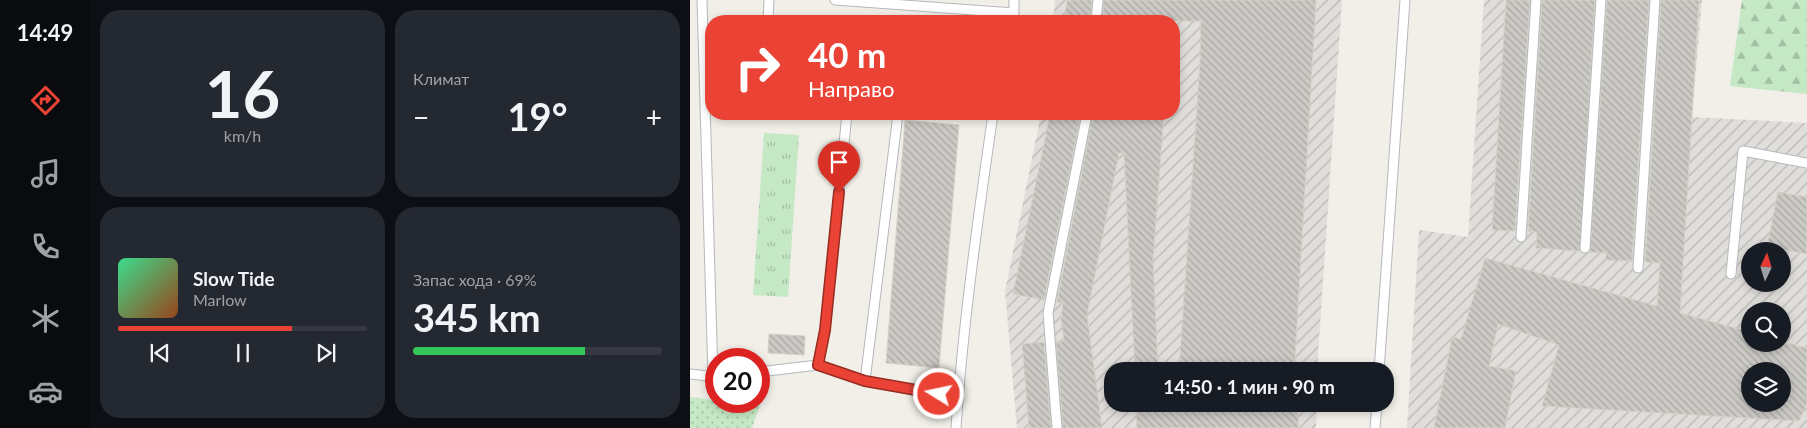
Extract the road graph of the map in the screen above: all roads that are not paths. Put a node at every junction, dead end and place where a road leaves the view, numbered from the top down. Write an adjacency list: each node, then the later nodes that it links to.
1 (702, 0): 14 (lane)
2 (769, 0): 10 (lane)
3 (835, 0): 11 (lane)
4 (1014, 0): 12 (lane)
5 (1098, 0): 13 (lane)
6 (1405, 0): 26 (lane)
7 (1536, 0): 21 (lane)
8 (1601, 0): 22 (lane)
9 (1655, 0): 23 (lane)
10 (768, 15)
11 (992, 15)
12 (1013, 15)
13 (1097, 15)
14 (705, 87)
15 (706, 120): 25 (lane)
16 (846, 120): 27 (lane)
17 (897, 120): 31 (lane)
18 (991, 120): 32 (lane)
19 (1086, 120): 35 (lane)
20 (1807, 163): 24 (lane)
21 (1521, 237)
22 (1585, 248)
23 (1638, 268)
24 (1731, 274)
25 (714, 348)
26 (1380, 362)
27 (818, 365): 28 (lane); 31 (lane)
28 (770, 371)
29 (690, 374): 30 (lane)
30 (705, 376)
31 (865, 381): 32 (lane)
32 (958, 398): 34 (lane)
33 (1376, 412): 36 (lane)
34 (956, 428)
35 (1057, 428)
36 (1375, 428)

